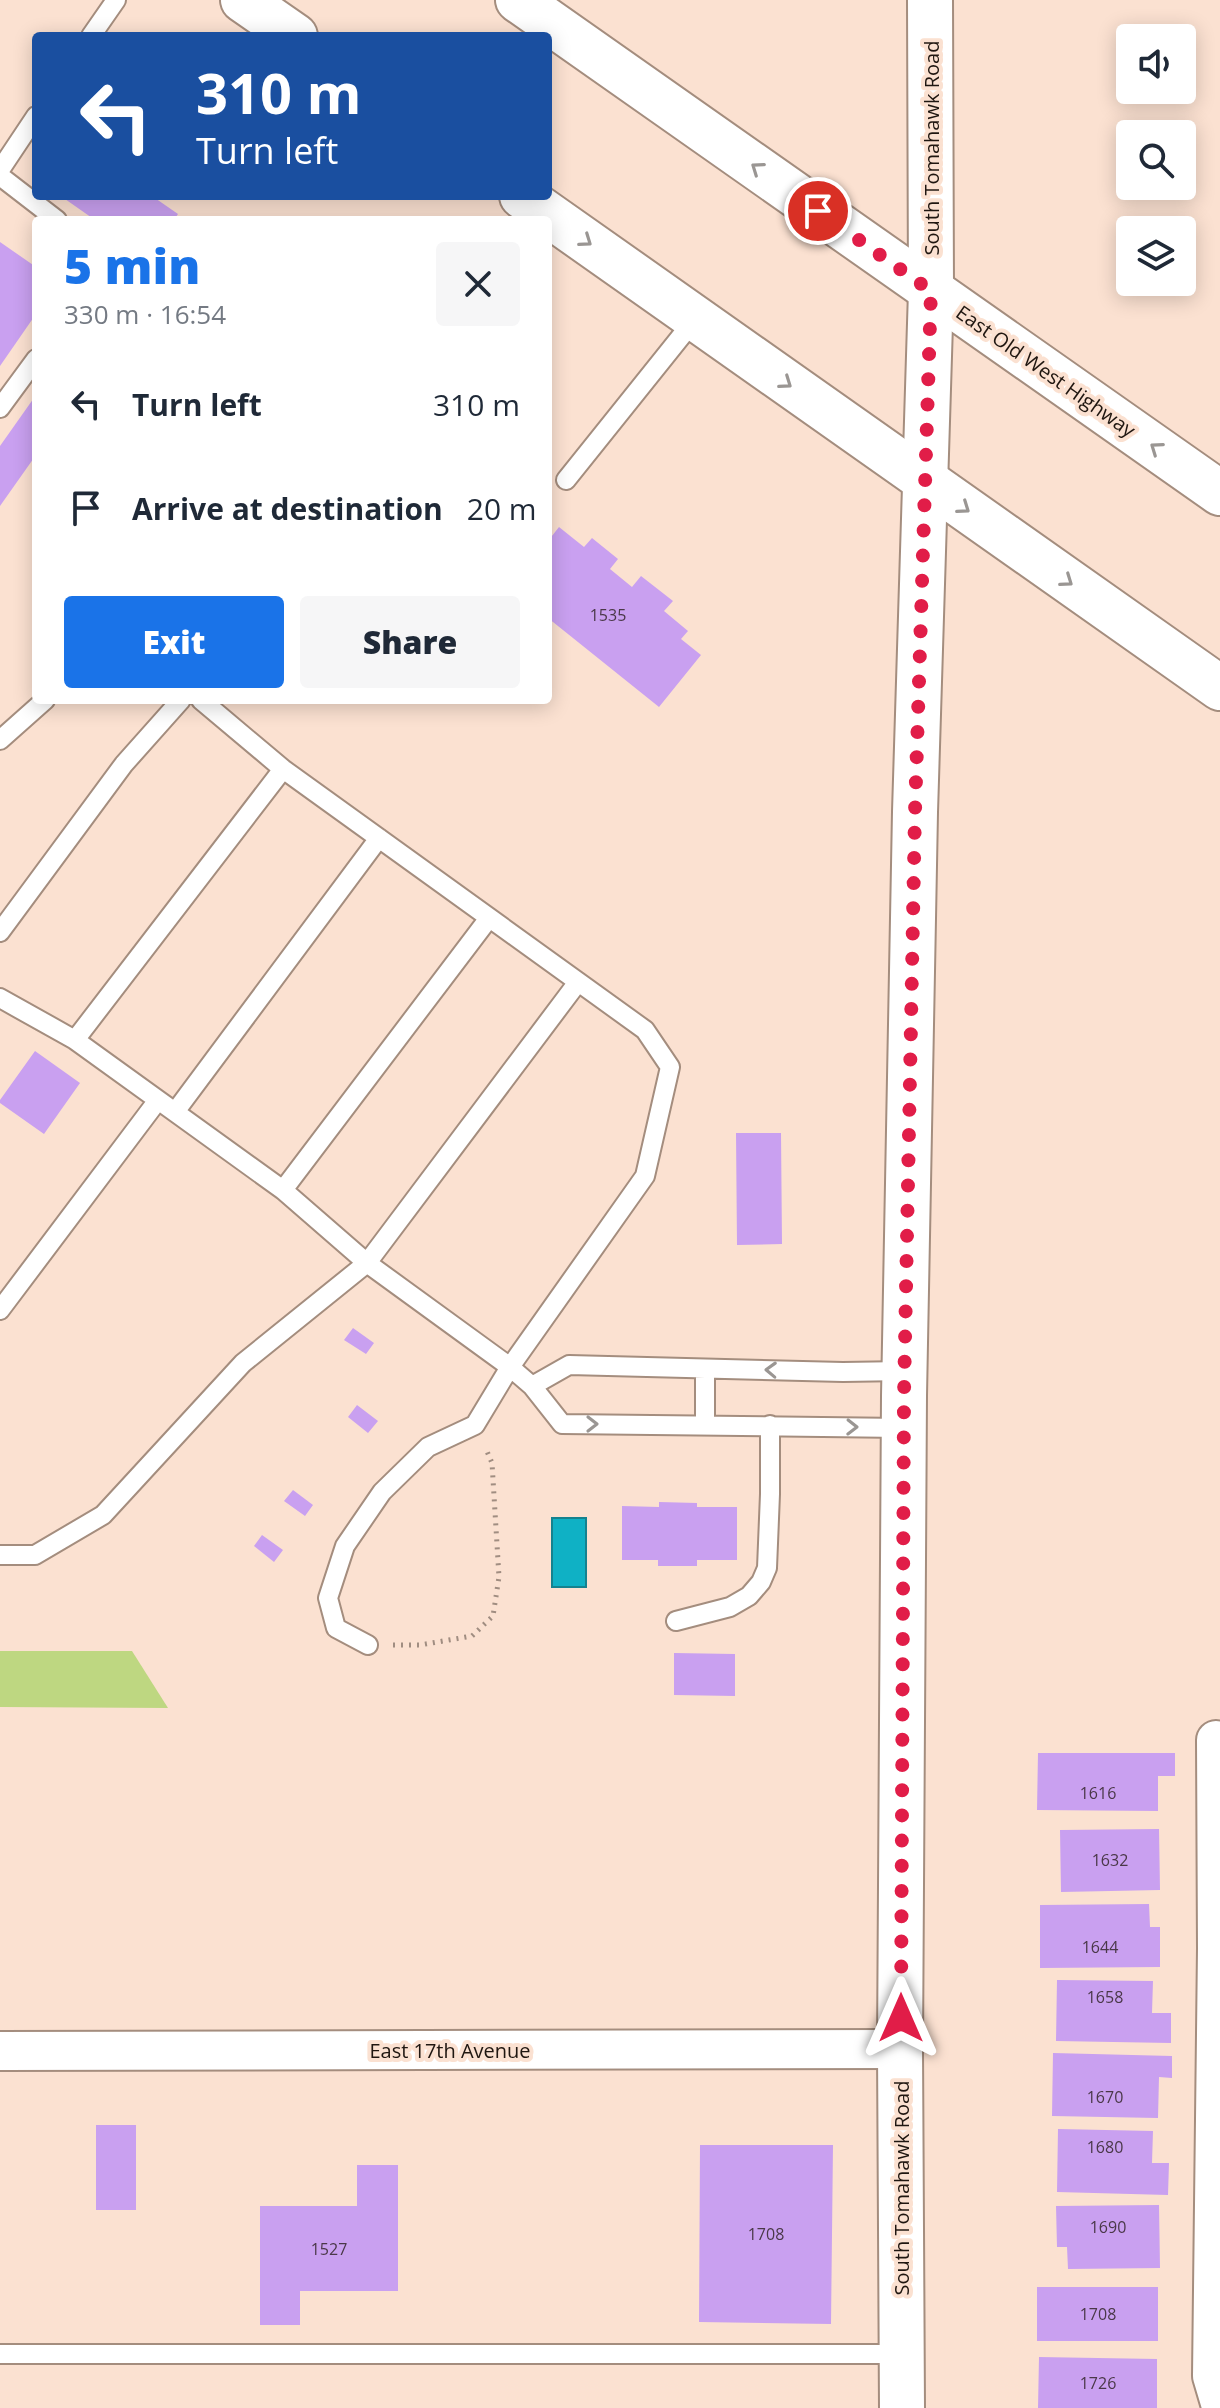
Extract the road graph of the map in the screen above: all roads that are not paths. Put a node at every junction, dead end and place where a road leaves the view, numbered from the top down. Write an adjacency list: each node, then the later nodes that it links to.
1 (116, 0): 5 (lane)
2 (243, 0): 6 (main road)
3 (518, 0): 15 (main road, East Old West Highway, one-way to 3)
4 (930, 0): 15 (main road, South Tomahawk Road)
5 (94, 32)
6 (289, 32)
7 (32, 122): 8 (lane)
8 (0, 173): 9 (lane)
9 (32, 199)
10 (33, 200): 12 (lane)
11 (528, 200): 13 (main road, one-way to 13)
12 (52, 216)
13 (550, 216)
14 (552, 217): 16 (main road, one-way to 16)
15 (931, 291): 20 (main road, South Tomahawk Road); 21 (main road, East Old West Highway, one-way to 15)
16 (695, 319): 19 (lane); 20 (main road, one-way to 20)
17 (32, 364): 18 (lane)
18 (0, 408)
19 (566, 480)
20 (925, 481): 22 (main road, one-way to 22); 41 (main road, South Tomahawk Road)
21 (1220, 493)
22 (1220, 688)
23 (40, 704): 26 (lane)
24 (177, 704): 30 (lane)
25 (206, 704): 27 (lane)
26 (0, 740)
27 (283, 769): 28 (lane); 33 (lane)
28 (379, 838): 29 (lane); 35 (lane)
29 (489, 918): 31 (lane); 36 (lane)
30 (0, 932)
31 (578, 982): 37 (lane); 39 (lane)
32 (0, 998): 33 (lane)
33 (75, 1040): 34 (lane)
34 (158, 1100): 35 (lane); 38 (lane)
35 (175, 1112): 36 (lane)
36 (283, 1190): 37 (lane)
37 (367, 1263): 39 (lane); 46 (lane)
38 (0, 1310)
39 (510, 1367): 42 (lane); 48 (lane)
40 (705, 1369): 41 (lane, one-way to 40); 42 (lane); 43 (lane)
41 (905, 1371): 45 (main road, South Tomahawk Road)
42 (532, 1386): 43 (lane, one-way to 43)
43 (705, 1425): 44 (lane)
44 (770, 1425): 45 (lane, one-way to 45); 47 (lane)
45 (904, 1428): 51 (main road, South Tomahawk Road)
46 (0, 1555)
47 (676, 1621)
48 (368, 1645)
49 (1216, 1740): 50 (street)
50 (1218, 1912): 55 (street)
51 (900, 2049): 52 (street, East 17th Avenue); 54 (main road, South Tomahawk Road)
52 (0, 2051)
53 (0, 2354): 54 (lane)
54 (901, 2354): 56 (main road, South Tomahawk Road)
55 (1220, 2403)
56 (902, 2408)

